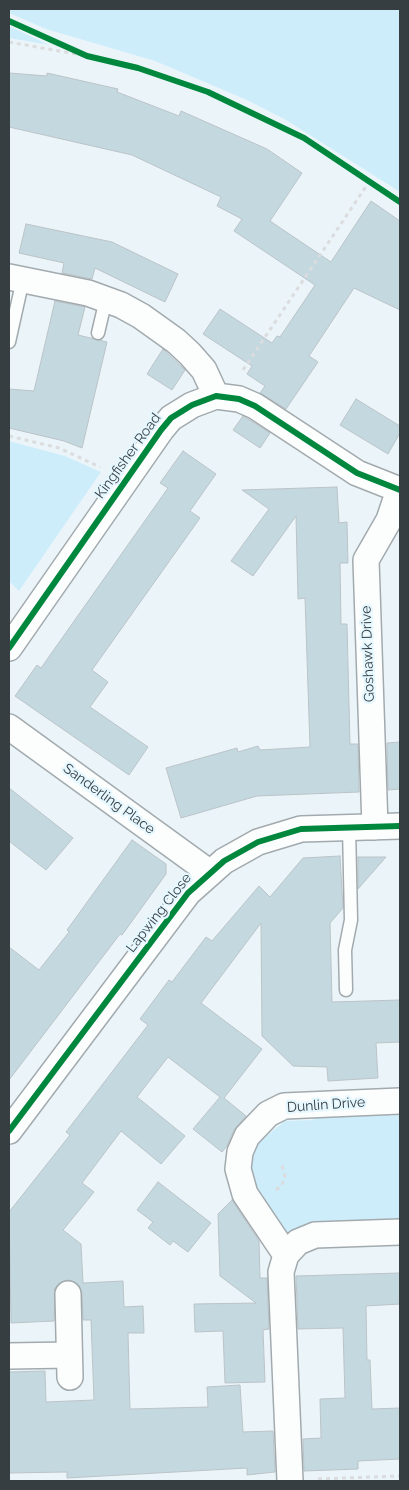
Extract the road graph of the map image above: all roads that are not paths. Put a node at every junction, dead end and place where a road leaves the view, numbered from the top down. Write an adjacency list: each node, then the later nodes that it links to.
1 (16, 278): 2 (street); 4 (lane)
2 (106, 299): 3 (lane); 5 (street)
3 (98, 333)
4 (9, 342)
5 (221, 396): 6 (street); 7 (street, Kingfisher Road)
6 (400, 490): 11 (street, Goshawk Drive)
7 (9, 648)
8 (9, 727): 12 (street, Sanderling Place)
9 (400, 826): 11 (street, Lapwing Close)
10 (349, 827): 11 (street, Lapwing Close); 12 (street, Lapwing Close); 13 (lane)
11 (375, 827)
12 (209, 872): 15 (street, Lapwing Close)
13 (346, 990)
14 (400, 1101): 17 (street, Dunlin Drive)
15 (9, 1131)
16 (400, 1232): 17 (street)
17 (286, 1255): 20 (street)
18 (68, 1294): 19 (street)
19 (9, 1356)
20 (290, 1481)

